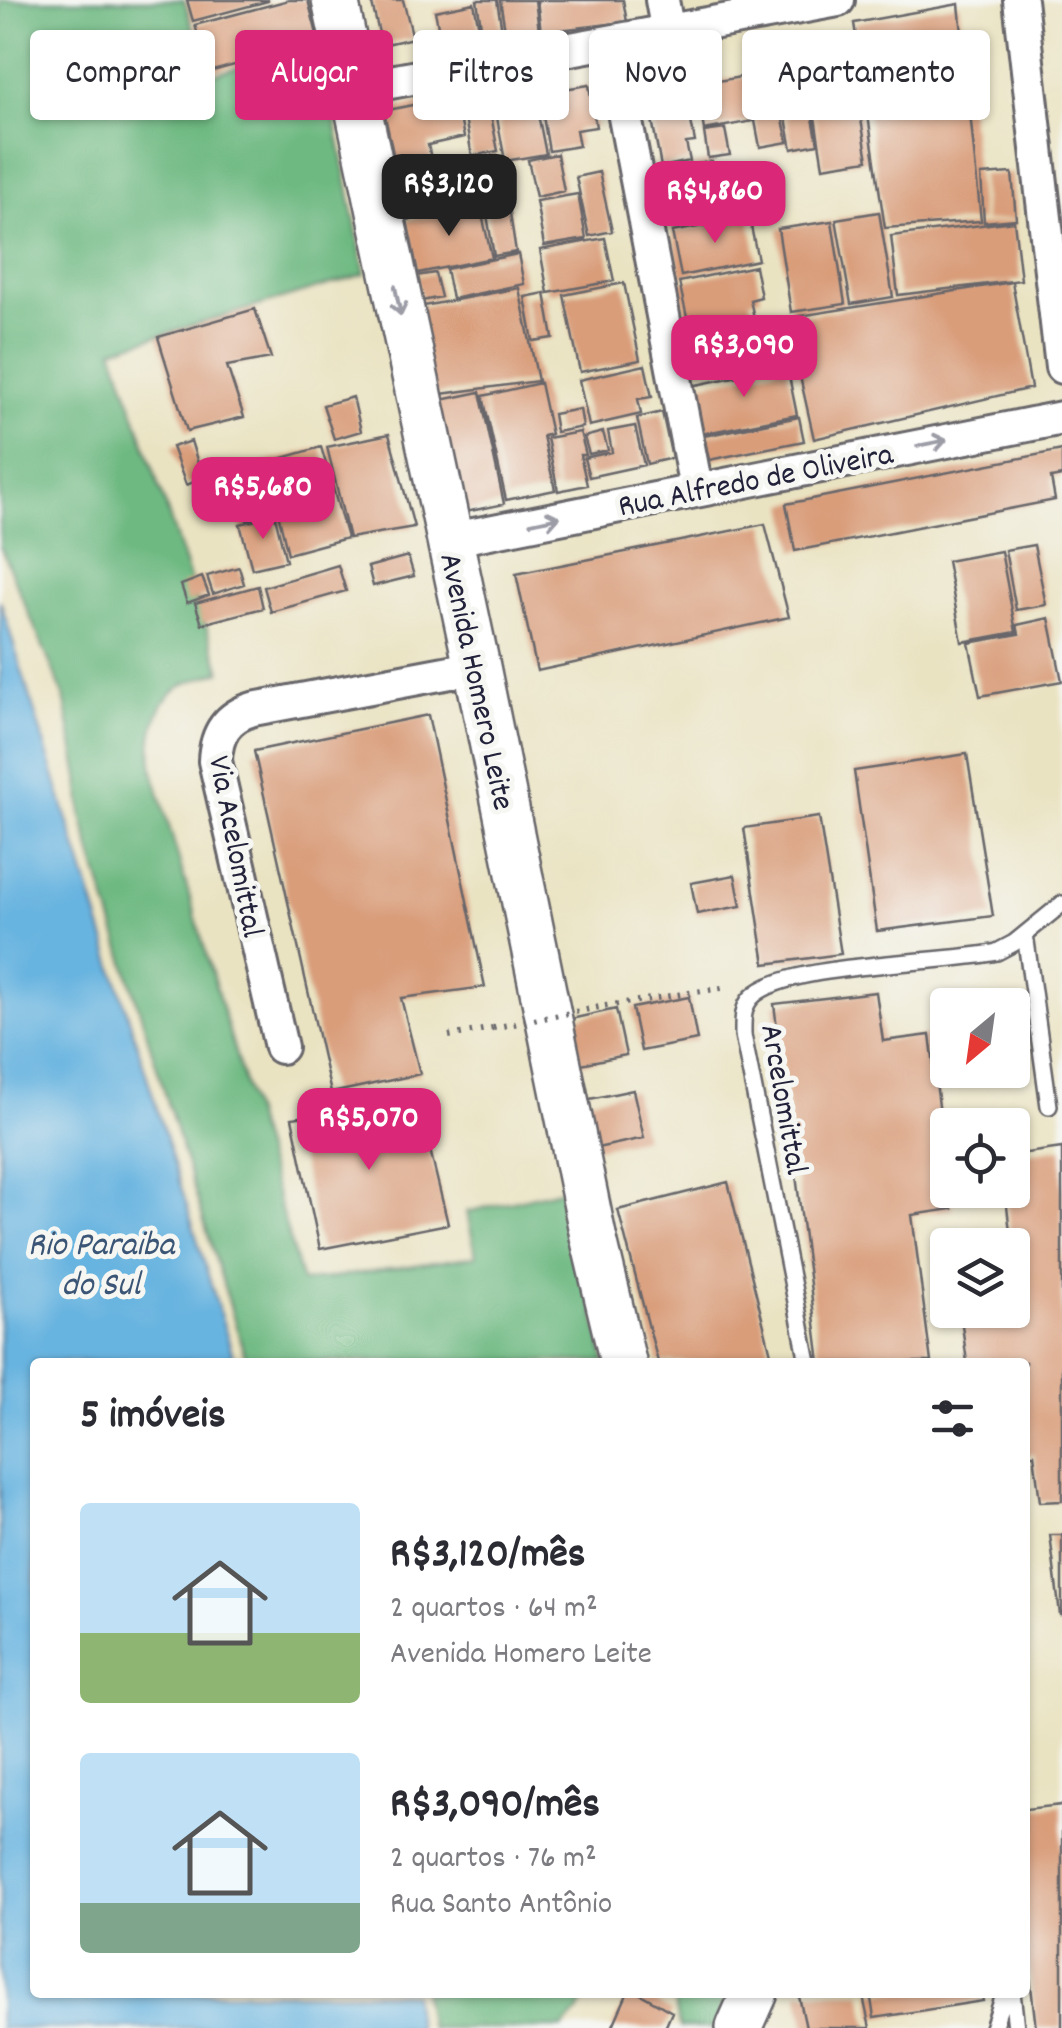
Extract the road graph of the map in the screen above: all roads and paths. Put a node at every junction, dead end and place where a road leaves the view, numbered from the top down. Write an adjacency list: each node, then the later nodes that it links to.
1 (334, 0): 5 (street, Avenida Homero Leite)
2 (662, 0): 6 (street)
3 (838, 0): 7 (street)
4 (1020, 0): 12 (street)
5 (340, 30)
6 (667, 30)
7 (683, 30)
8 (589, 48): 9 (street)
9 (393, 82)
10 (359, 120): 15 (street, Avenida Homero Leite, one-way to 15)
11 (626, 120): 14 (street)
12 (1062, 367)
13 (1062, 418): 14 (street, Rua Alfredo de Oliveira, one-way to 13)
14 (696, 488): 15 (street, Rua Alfredo de Oliveira, one-way to 14)
15 (450, 540): 16 (street, Avenida Homero Leite)
16 (477, 668): 21 (street, Via Acelomittal); 23 (street, Avenida Homero Leite)
17 (1062, 904): 18 (lane, Arcelomittal)
18 (1025, 934): 19 (lane, Arcelomittal); 22 (lane)
19 (799, 976): 20 (path, bridge); 24 (lane, Arcelomittal)
20 (448, 1036)
21 (281, 1046)
22 (1050, 1106)
23 (622, 1358)
24 (807, 1358)
25 (752, 1998): 28 (street)
26 (1006, 1998): 29 (lane)
27 (1010, 1998): 30 (lane)
28 (739, 2028)
29 (994, 2028)
30 (1016, 2028)

